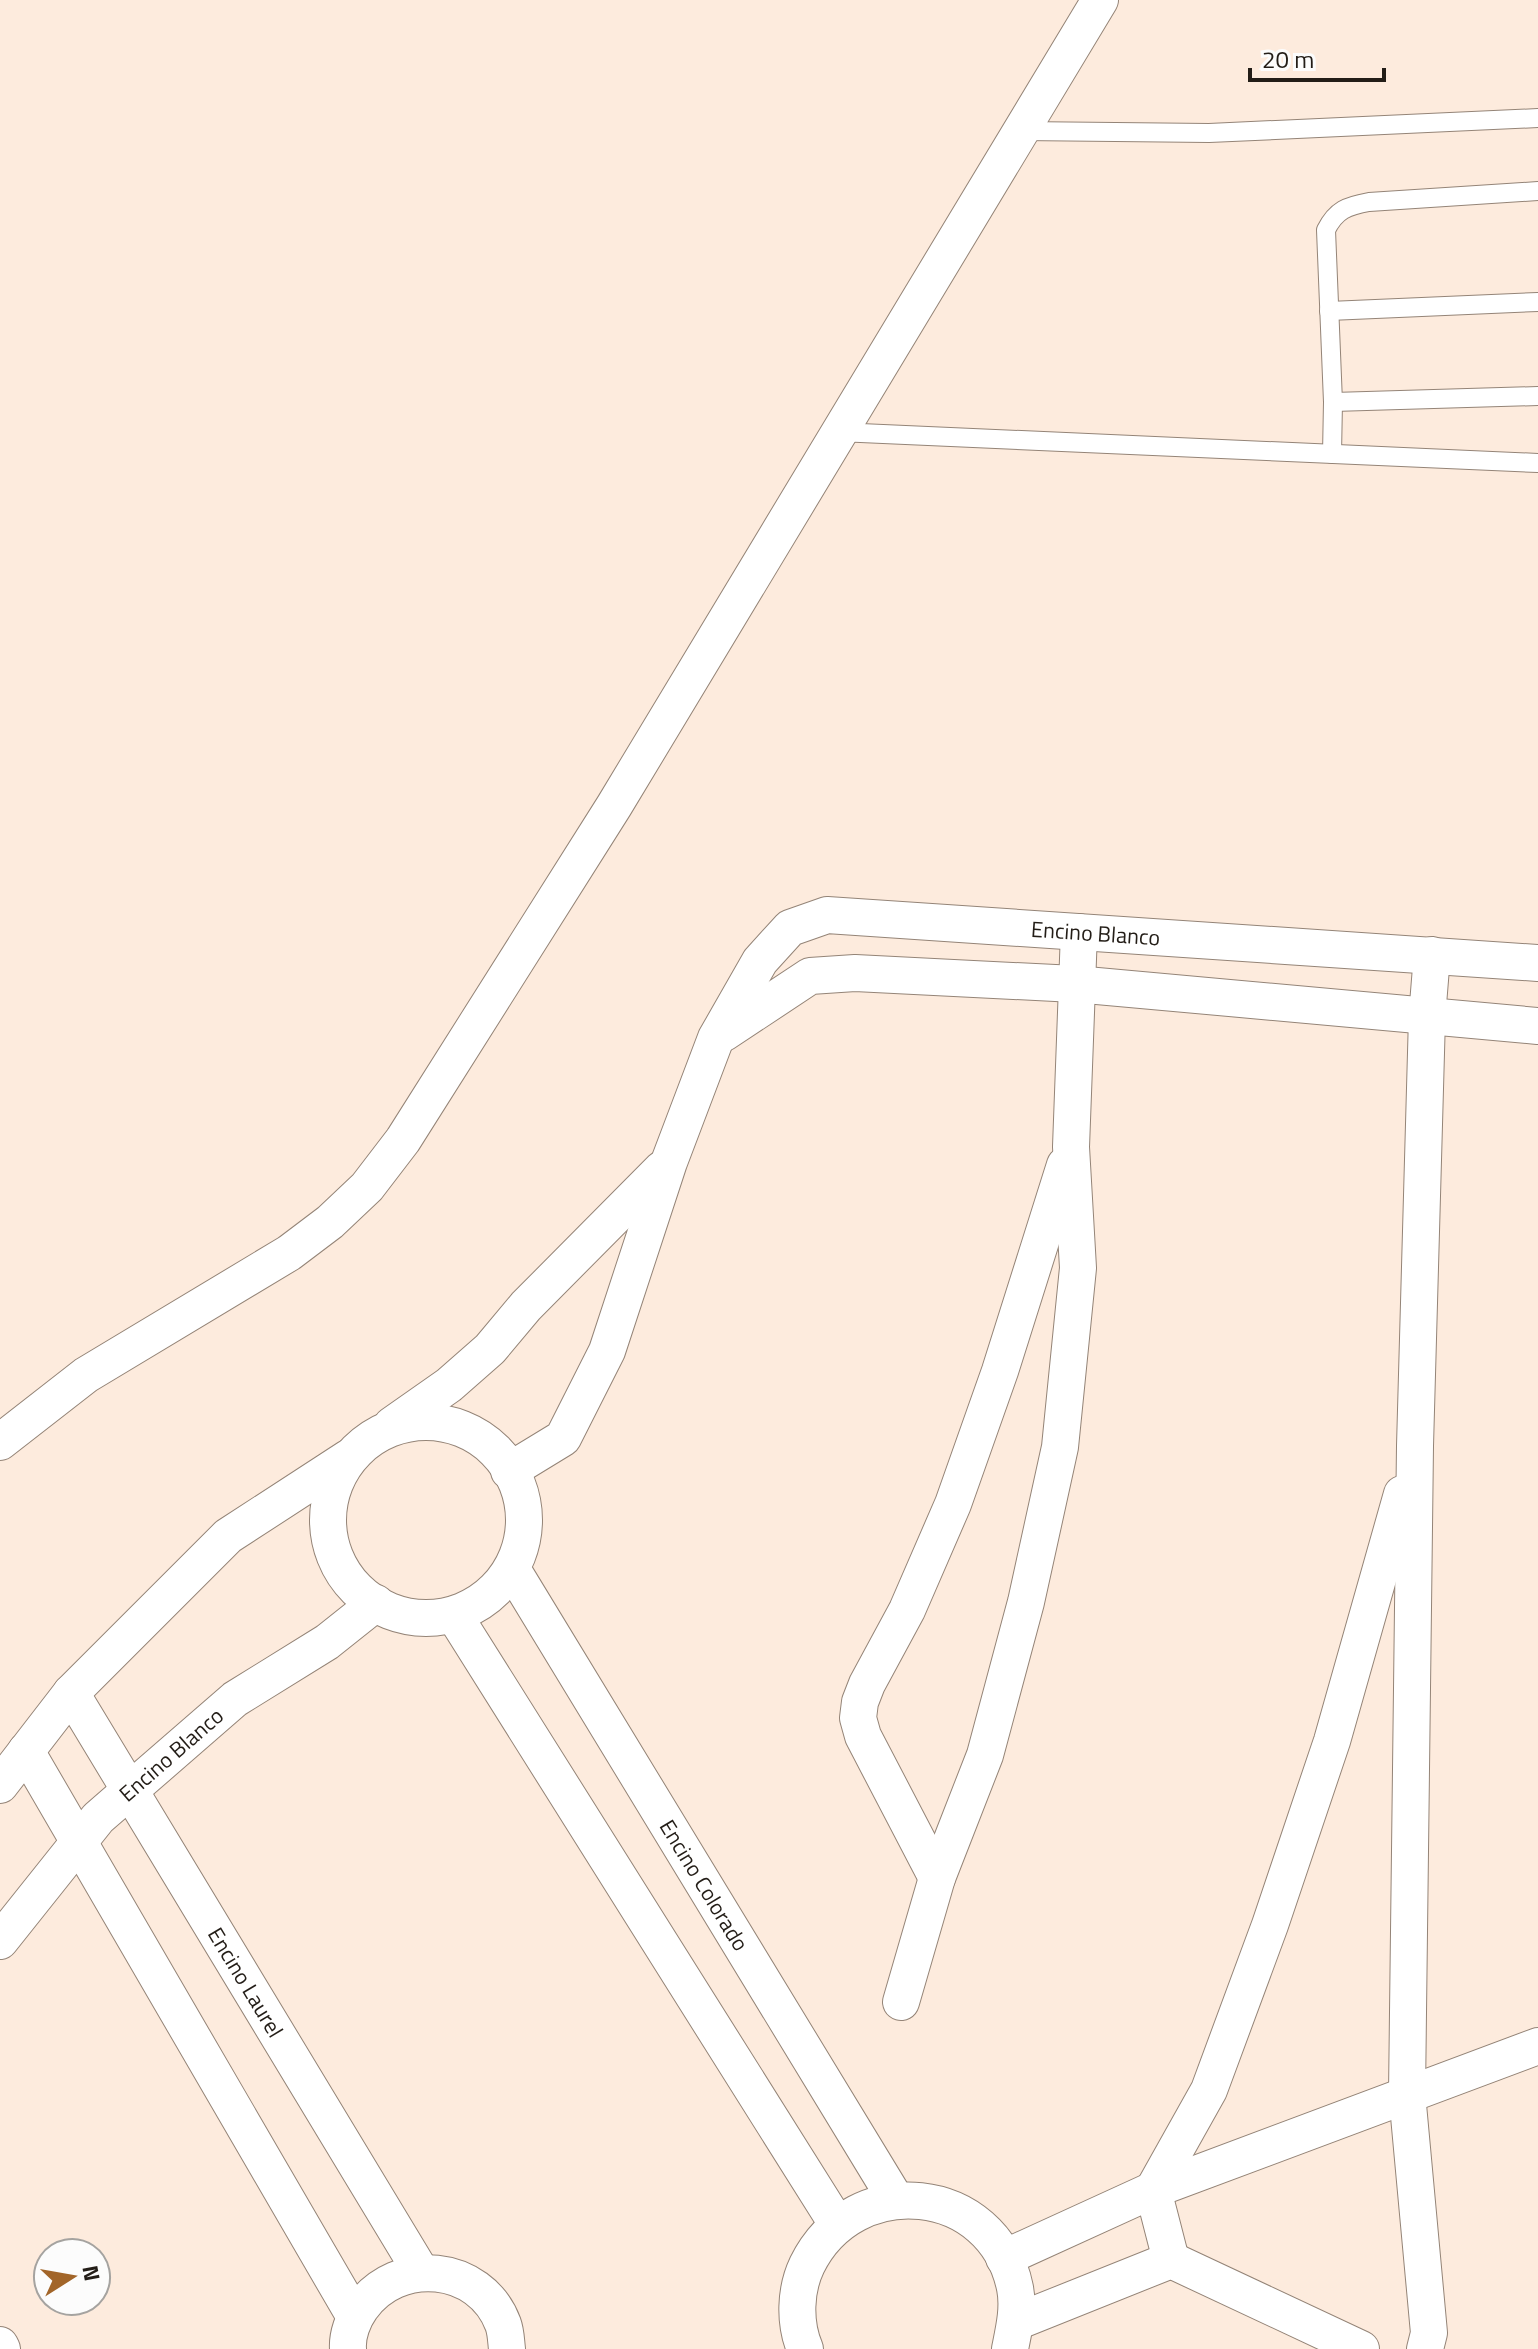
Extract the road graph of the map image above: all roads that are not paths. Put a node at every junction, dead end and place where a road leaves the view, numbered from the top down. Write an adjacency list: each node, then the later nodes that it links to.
1 (1100, 0): 3 (street)
2 (1538, 118): 3 (lane)
3 (1021, 131): 9 (street)
4 (1538, 191): 6 (lane)
5 (1538, 302): 6 (lane)
6 (1329, 311): 8 (lane)
7 (1538, 396): 8 (lane)
8 (1333, 402): 10 (lane)
9 (838, 432): 10 (lane); 21 (street)
10 (1332, 454): 11 (lane)
11 (1538, 463)
12 (1079, 932): 13 (street, Encino Blanco); 15 (street); 18 (street, Encino Blanco)
13 (1432, 955): 14 (street, Encino Blanco); 16 (street)
14 (1538, 963)
15 (1075, 984): 16 (street); 18 (street); 19 (street)
16 (1427, 1017): 17 (street); 23 (street)
17 (1538, 1026)
18 (716, 1038): 20 (street, Encino Blanco)
19 (1071, 1147): 33 (street); 33 (street)
20 (669, 1162): 22 (street, Encino Blanco); 24 (street, Encino Blanco)
21 (0, 1442)
22 (366, 1445): 24 (street, Encino Blanco); 26 (street, Encino Blanco); 28 (street, Encino Blanco)
23 (1415, 1446): 37 (street); 38 (street)
24 (509, 1471): 25 (street, Encino Blanco)
25 (512, 1569): 27 (street, Encino Blanco); 39 (street, Encino Colorado)
26 (376, 1603): 27 (street, Encino Blanco); 31 (street, Encino Blanco)
27 (454, 1615): 40 (street)
28 (71, 1693): 29 (street, Encino Blanco); 31 (street, Encino Laurel)
29 (26, 1751): 30 (street, Encino Blanco); 32 (street)
30 (0, 1785)
31 (130, 1790): 32 (street, Encino Blanco); 43 (street, Encino Laurel)
32 (78, 1841): 34 (street, Encino Blanco); 44 (street)
33 (937, 1878): 35 (street)
34 (0, 1941)
35 (901, 2002)
36 (1537, 2045): 37 (street)
37 (1407, 2094): 38 (street); 49 (street)
38 (1153, 2190): 41 (street); 42 (street)
39 (896, 2200): 40 (street); 41 (street)
40 (837, 2224): 46 (street)
41 (1004, 2258): 45 (street)
42 (1171, 2260): 45 (street); 48 (street)
43 (421, 2272): 44 (street); 47 (street)
44 (351, 2333)
45 (1013, 2335)
46 (800, 2346)
47 (507, 2349)
48 (1361, 2349)
49 (1425, 2349)

